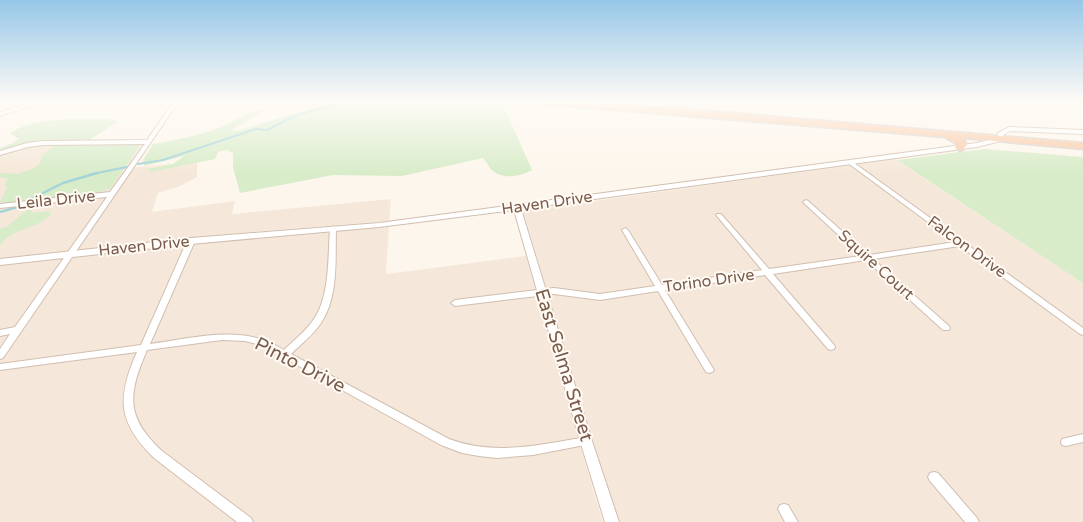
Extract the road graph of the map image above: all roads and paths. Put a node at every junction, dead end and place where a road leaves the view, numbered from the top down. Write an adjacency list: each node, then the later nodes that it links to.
1 (160, 125): 8 (street)
2 (860, 125): 5 (highway)
3 (873, 125): 6 (highway)
4 (1083, 132): 6 (street, Haven Drive)
5 (941, 134): 6 (highway); 10 (highway)
6 (1001, 136): 7 (highway); 9 (highway); 10 (street, Haven Drive)
7 (1083, 141)
8 (149, 142): 11 (street); 13 (street)
9 (1083, 146)
10 (960, 148): 12 (street, Haven Drive)
11 (0, 153)
12 (850, 162): 16 (street, Haven Drive); 21 (street, Falcon Drive)
13 (113, 194): 15 (street, Leila Drive); 22 (street)
14 (806, 202): 23 (street, Squire Court)
15 (0, 206)
16 (517, 207): 18 (street, Haven Drive); 27 (street, East Selma Street)
17 (719, 215): 25 (street)
18 (334, 228): 20 (street, Haven Drive); 35 (street)
19 (626, 230): 26 (street)
20 (192, 241): 22 (street, Haven Drive); 33 (street)
21 (962, 243): 23 (street, Torino Drive); 32 (street, Falcon Drive)
22 (72, 254): 24 (street, Haven Drive); 30 (street)
23 (868, 258): 25 (street, Torino Drive); 29 (street, Squire Court)
24 (0, 262)
25 (767, 272): 26 (street, Torino Drive); 34 (street)
26 (660, 288): 27 (street, Torino Drive); 38 (street)
27 (542, 292): 28 (street, Torino Drive); 40 (street, East Selma Street)
28 (455, 303)
29 (946, 328)
30 (18, 330): 31 (street); 36 (street)
31 (0, 332)
32 (1083, 332)
33 (144, 347): 35 (street, Pinto Drive); 37 (street, Pinto Drive); 44 (street)
34 (831, 347)
35 (285, 354): 40 (street, Pinto Drive)
36 (0, 356)
37 (0, 367)
38 (709, 370)
39 (1083, 438): 41 (street)
40 (586, 441): 45 (street, East Selma Street)
41 (1066, 442)
42 (934, 476): 47 (street)
43 (784, 510): 46 (street)
44 (247, 522)
45 (612, 522)
46 (792, 522)
47 (972, 522)

